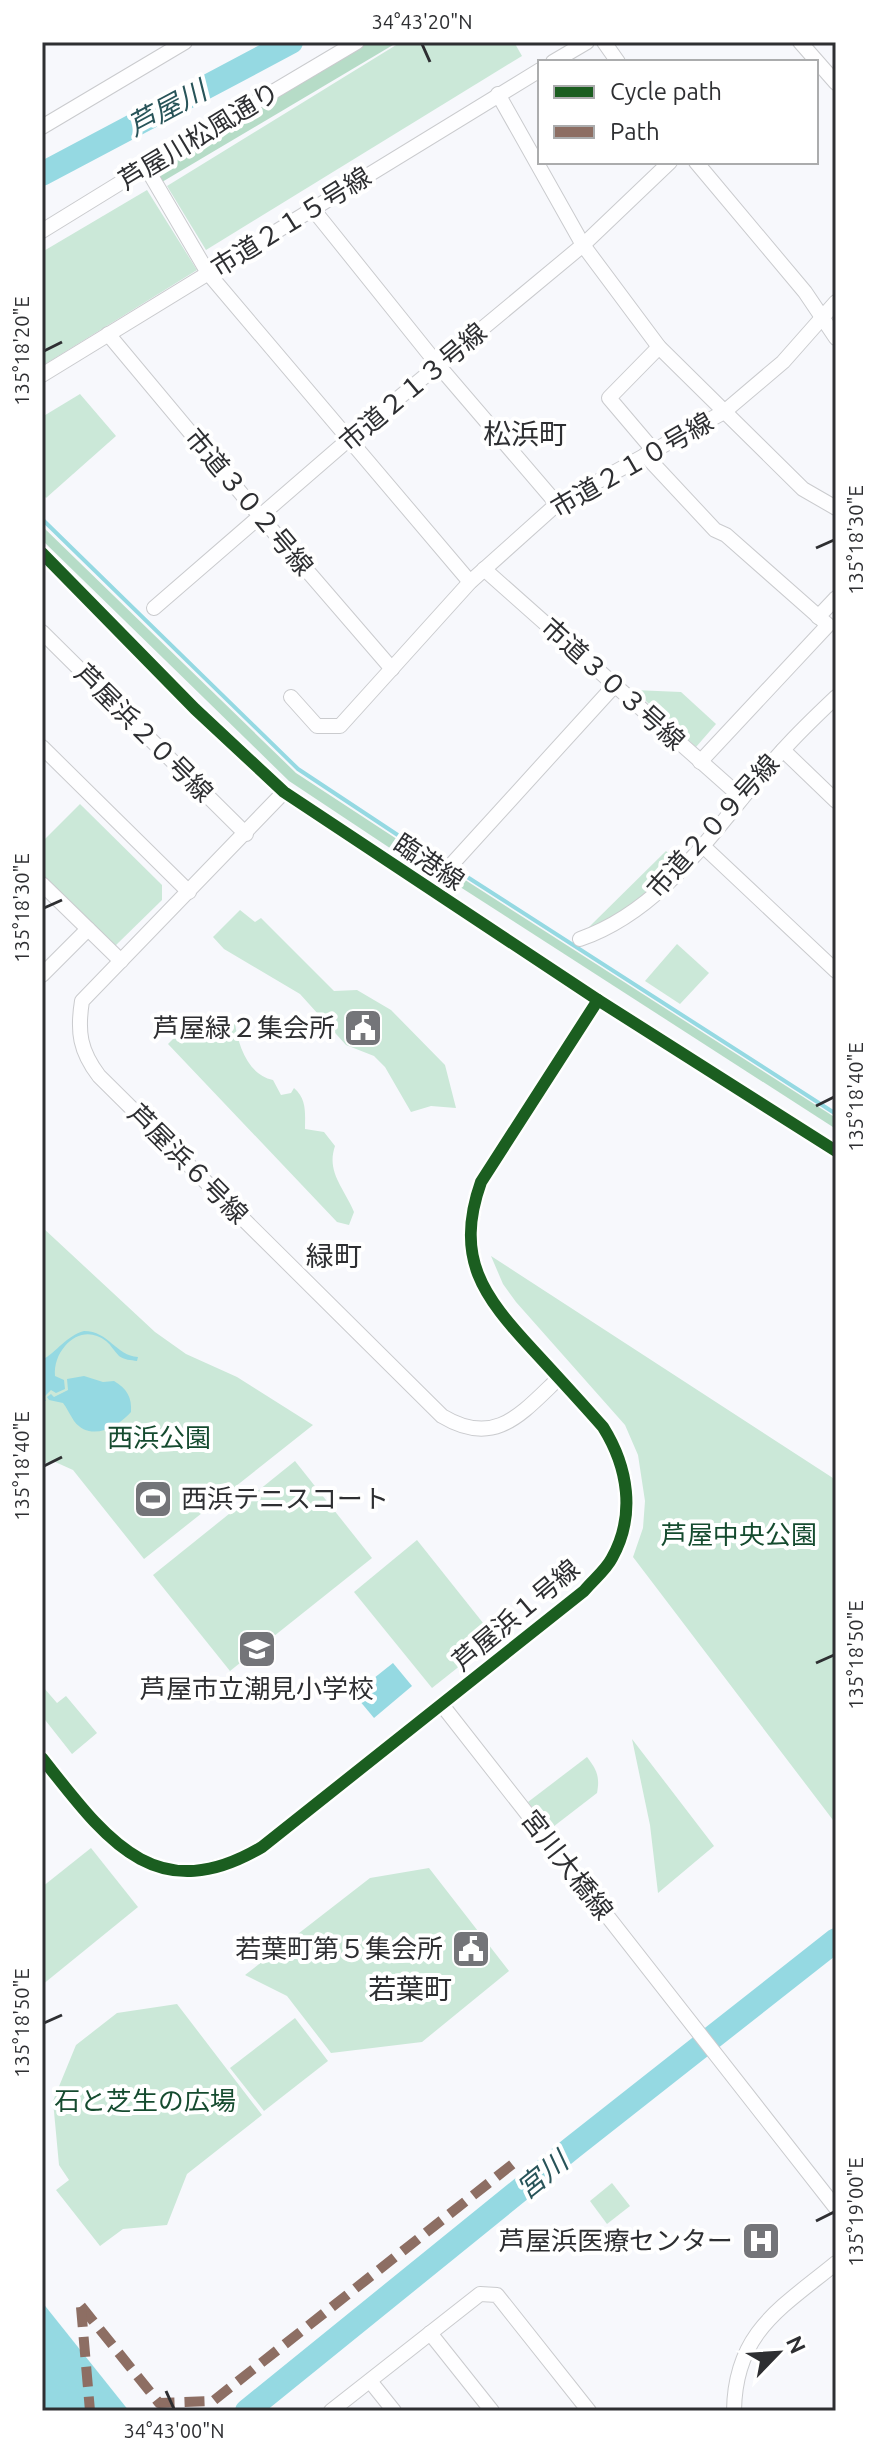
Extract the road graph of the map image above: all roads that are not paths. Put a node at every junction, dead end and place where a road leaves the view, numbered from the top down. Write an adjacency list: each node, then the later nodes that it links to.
1 (185, 42): 13 (street)
2 (357, 42): 16 (street, 芦屋川松風通り)
3 (587, 42): 6 (street)
4 (604, 42): 7 (street)
5 (800, 42): 8 (street)
6 (556, 60)
7 (617, 60)
8 (816, 60)
9 (818, 62): 11 (street)
10 (538, 71): 12 (street, 市道２１５号線)
11 (836, 83)
12 (498, 94): 17 (street, 市道２１５号線); 19 (street)
13 (42, 127)
14 (668, 164): 19 (street, 市道２１３号線)
15 (698, 164): 22 (street)
16 (146, 167): 18 (street, 芦屋川松風通り); 20 (street)
17 (312, 208): 20 (street, 市道２１５号線); 26 (street)
18 (42, 231)
19 (583, 245): 25 (street); 26 (street, 市道２１３号線)
20 (208, 273): 23 (street, 市道２１５号線); 29 (street)
21 (836, 302): 22 (street, 市道２１０号線)
22 (821, 317): 24 (street); 28 (street, 市道２１０号線)
23 (108, 334): 27 (street, 市道２１５号線); 33 (street, 市道３０２号線)
24 (836, 338)
25 (659, 347): 28 (street); 30 (street)
26 (438, 365): 29 (street, 市道２１３号線); 31 (street)
27 (42, 375)
28 (724, 412): 30 (street, 市道２１０号線); 32 (street)
29 (348, 440): 33 (street, 市道２１３号線); 36 (street)
30 (650, 453): 31 (street, 市道２１０号線); 39 (street)
31 (557, 504): 35 (street, 市道２１０号線)
32 (836, 508)
33 (260, 516): 38 (street, 市道２１３号線); 41 (street, 市道３０２号線)
34 (42, 553): 48 (street, 臨港線)
35 (484, 569): 36 (street, 市道２１０号線); 42 (street, 市道３０３号線)
36 (470, 582): 41 (street, 市道２１０号線)
37 (836, 598): 39 (street)
38 (154, 608)
39 (818, 617): 47 (street)
40 (43, 635): 51 (street, 芦屋浜２０号線)
41 (392, 669): 43 (street, 市道２１０号線)
42 (614, 686): 47 (street, 市道３０３号線); 55 (street)
43 (291, 697)
44 (836, 697): 46 (street, 市道２０９号線)
45 (42, 747): 54 (street)
46 (783, 750): 49 (street, 市道２０９号線); 50 (street)
47 (700, 762): 49 (street, 市道３０３号線)
48 (284, 792): 51 (street, 芦屋浜６号線); 55 (street, 臨港線)
49 (742, 798): 52 (street, 市道２０９号線)
50 (836, 801)
51 (246, 834): 54 (street, 芦屋浜６号線)
52 (702, 845): 57 (street, 市道２０９号線); 59 (street)
53 (42, 884): 56 (street)
54 (189, 892): 58 (street, 芦屋浜６号線)
55 (436, 893): 61 (street, 臨港線)
56 (88, 929): 58 (street); 60 (street)
57 (580, 939)
58 (121, 961): 63 (street, 芦屋浜６号線)
59 (836, 971)
60 (42, 975)
61 (598, 1000): 62 (street, 臨港線); 63 (street, 芦屋浜１号線)
62 (836, 1151)
63 (559, 1378): 64 (street, 芦屋浜１号線)
64 (442, 1705): 65 (street, 芦屋浜１号線); 66 (street, 宮川大橋線)
65 (42, 1758)
66 (836, 2208)
67 (836, 2263): 74 (street)
68 (430, 2333): 69 (street); 72 (street); 73 (street)
69 (370, 2381): 70 (street); 71 (street)
70 (331, 2411)
71 (394, 2411)
72 (492, 2411)
73 (589, 2411)
74 (734, 2411)

